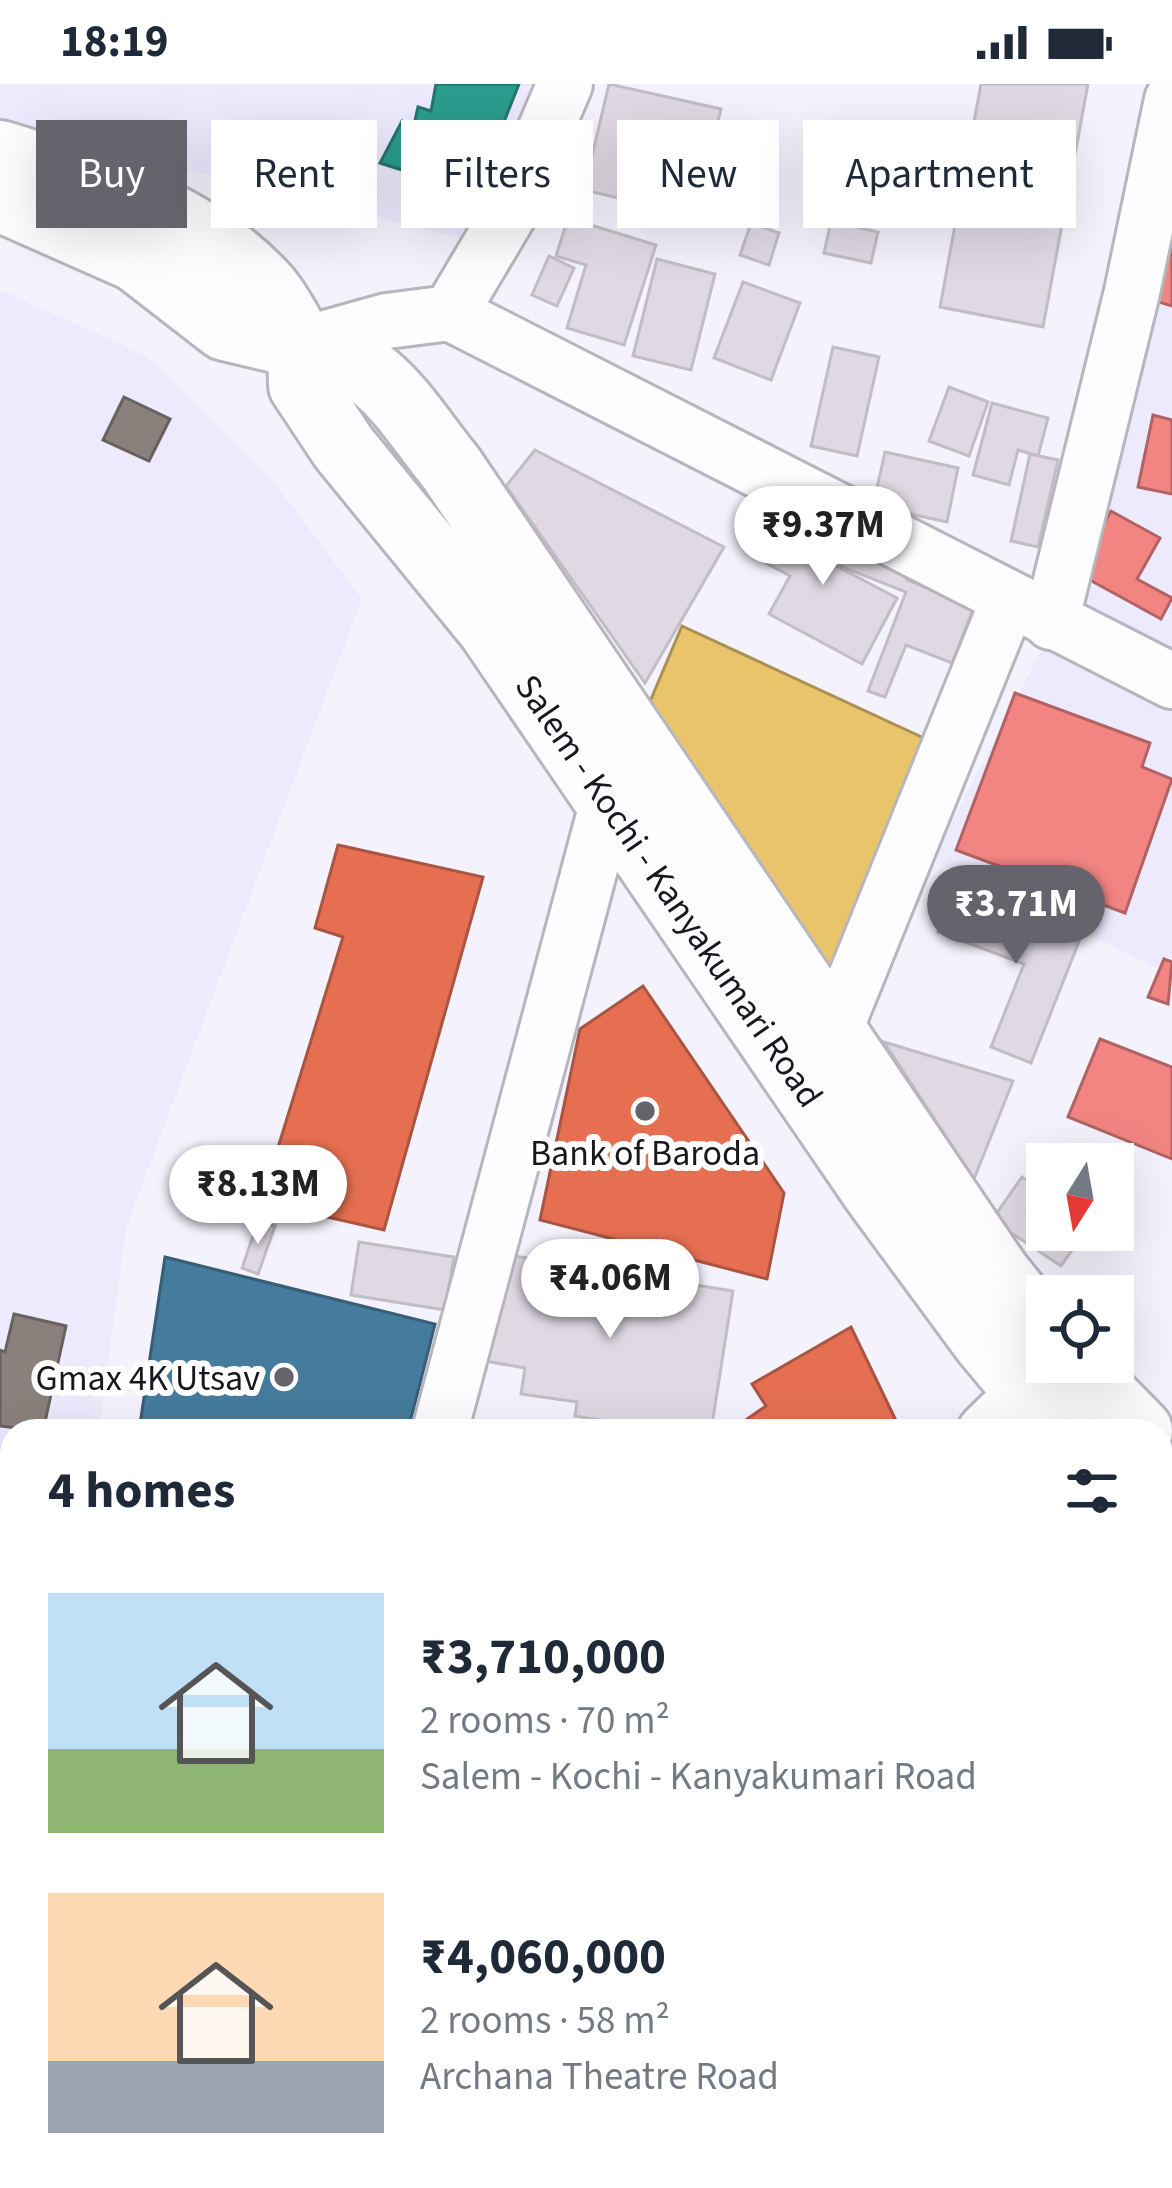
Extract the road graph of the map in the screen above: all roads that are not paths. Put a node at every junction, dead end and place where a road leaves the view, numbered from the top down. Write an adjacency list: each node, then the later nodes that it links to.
1 (565, 84): 5 (street)
2 (1172, 100): 7 (street)
3 (0, 154): 6 (main road, Salem - Kochi - Kanyakumari Road)
4 (0, 198): 6 (main road, Salem - Kochi - Kanyakumari Road)
5 (450, 313): 6 (street); 7 (street)
6 (301, 345): 9 (main road, Salem - Kochi - Kanyakumari Road); 10 (main road, Salem - Kochi - Kanyakumari Road)
7 (1030, 610): 8 (street); 10 (street)
8 (1172, 681)
9 (609, 797): 11 (main road, Salem - Kochi - Kanyakumari Road); 12 (street)
10 (833, 1034): 11 (main road, Salem - Kochi - Kanyakumari Road)
11 (1038, 1390): 13 (main road, Salem - Kochi - Kanyakumari Road)
12 (443, 1419)
13 (1109, 1419)

